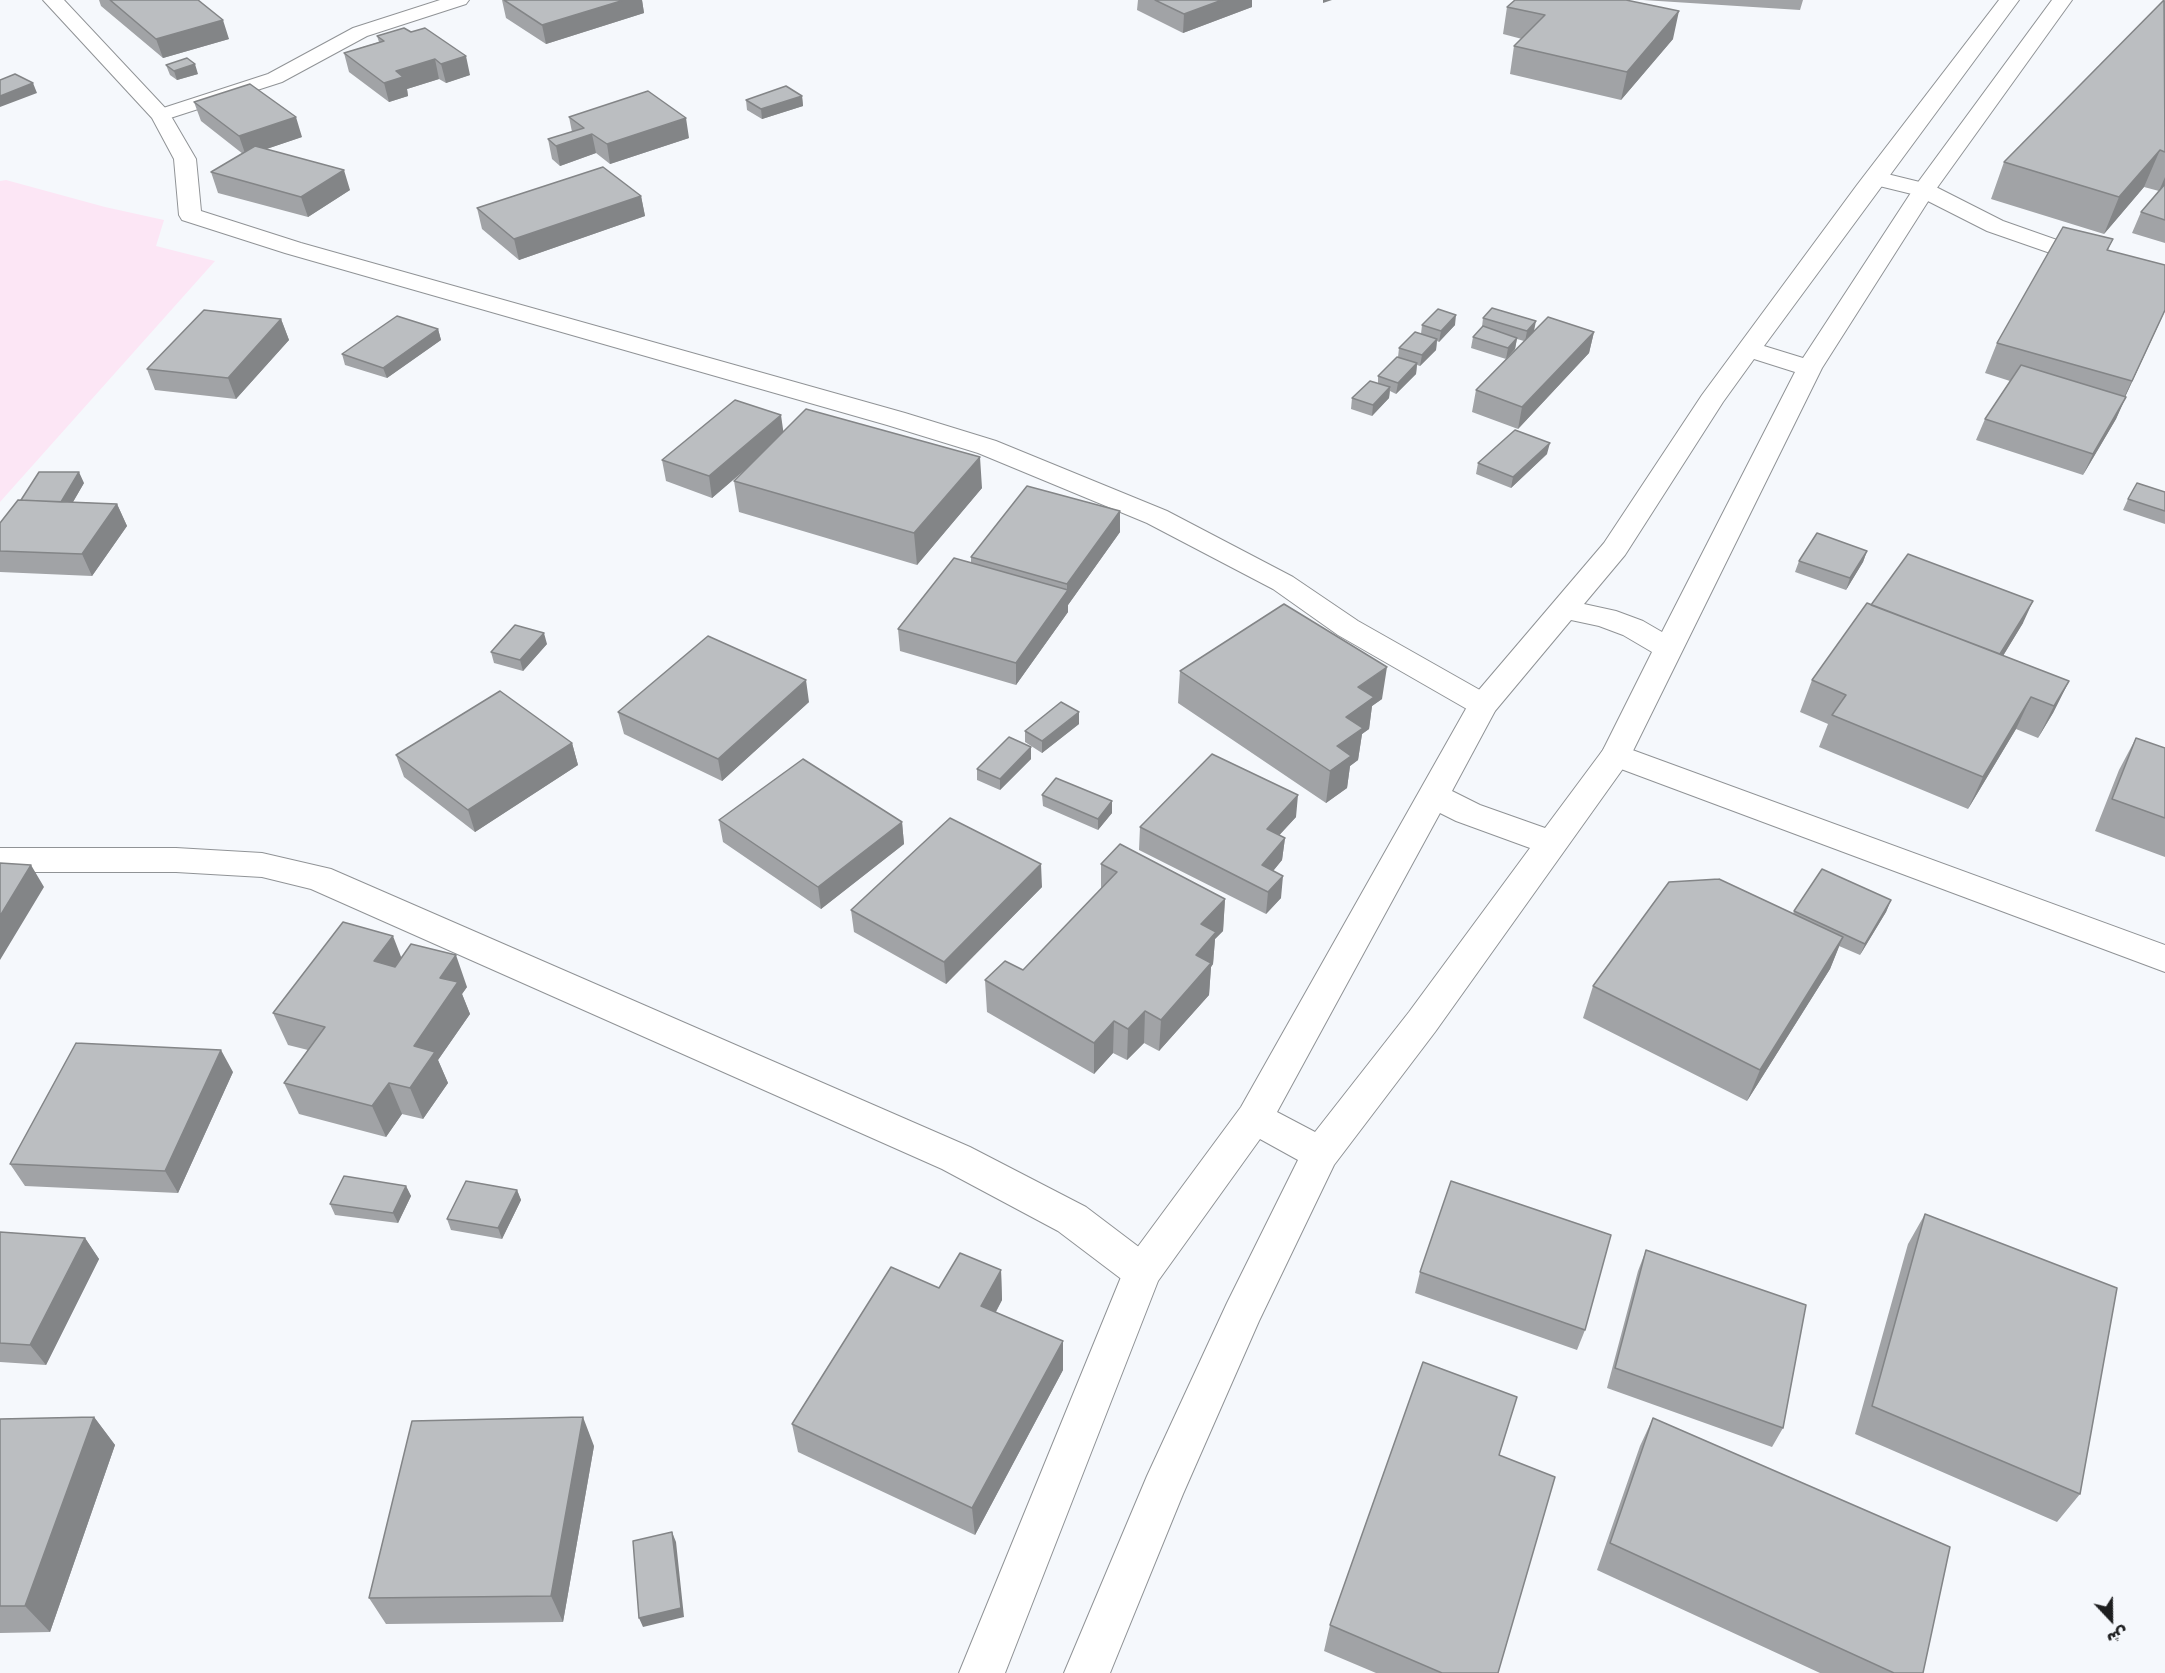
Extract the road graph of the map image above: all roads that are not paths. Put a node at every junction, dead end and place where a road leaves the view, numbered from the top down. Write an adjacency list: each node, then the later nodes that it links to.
1 (53, 0): 5 (main road)
2 (459, 0): 5 (main road)
3 (2009, 0): 6 (main road)
4 (2062, 0): 7 (main road)
5 (161, 115): 13 (main road)
6 (1875, 178): 7 (main road); 9 (main road)
7 (1924, 190): 8 (main road); 10 (main road)
8 (2165, 286)
9 (1749, 349): 10 (main road); 11 (main road)
10 (1809, 368): 12 (main road)
11 (1564, 609): 12 (main road); 13 (main road)
12 (1669, 650): 14 (main road)
13 (1483, 705): 15 (main road)
14 (1616, 755): 16 (main road); 18 (main road)
15 (1434, 795): 16 (main road); 19 (main road)
16 (1551, 843): 20 (main road)
17 (0, 860): 21 (main road)
18 (2165, 959)
19 (1254, 1118): 20 (main road); 21 (main road)
20 (1320, 1154): 23 (main road)
21 (1143, 1272): 22 (main road)
22 (982, 1673)
23 (1087, 1673)

